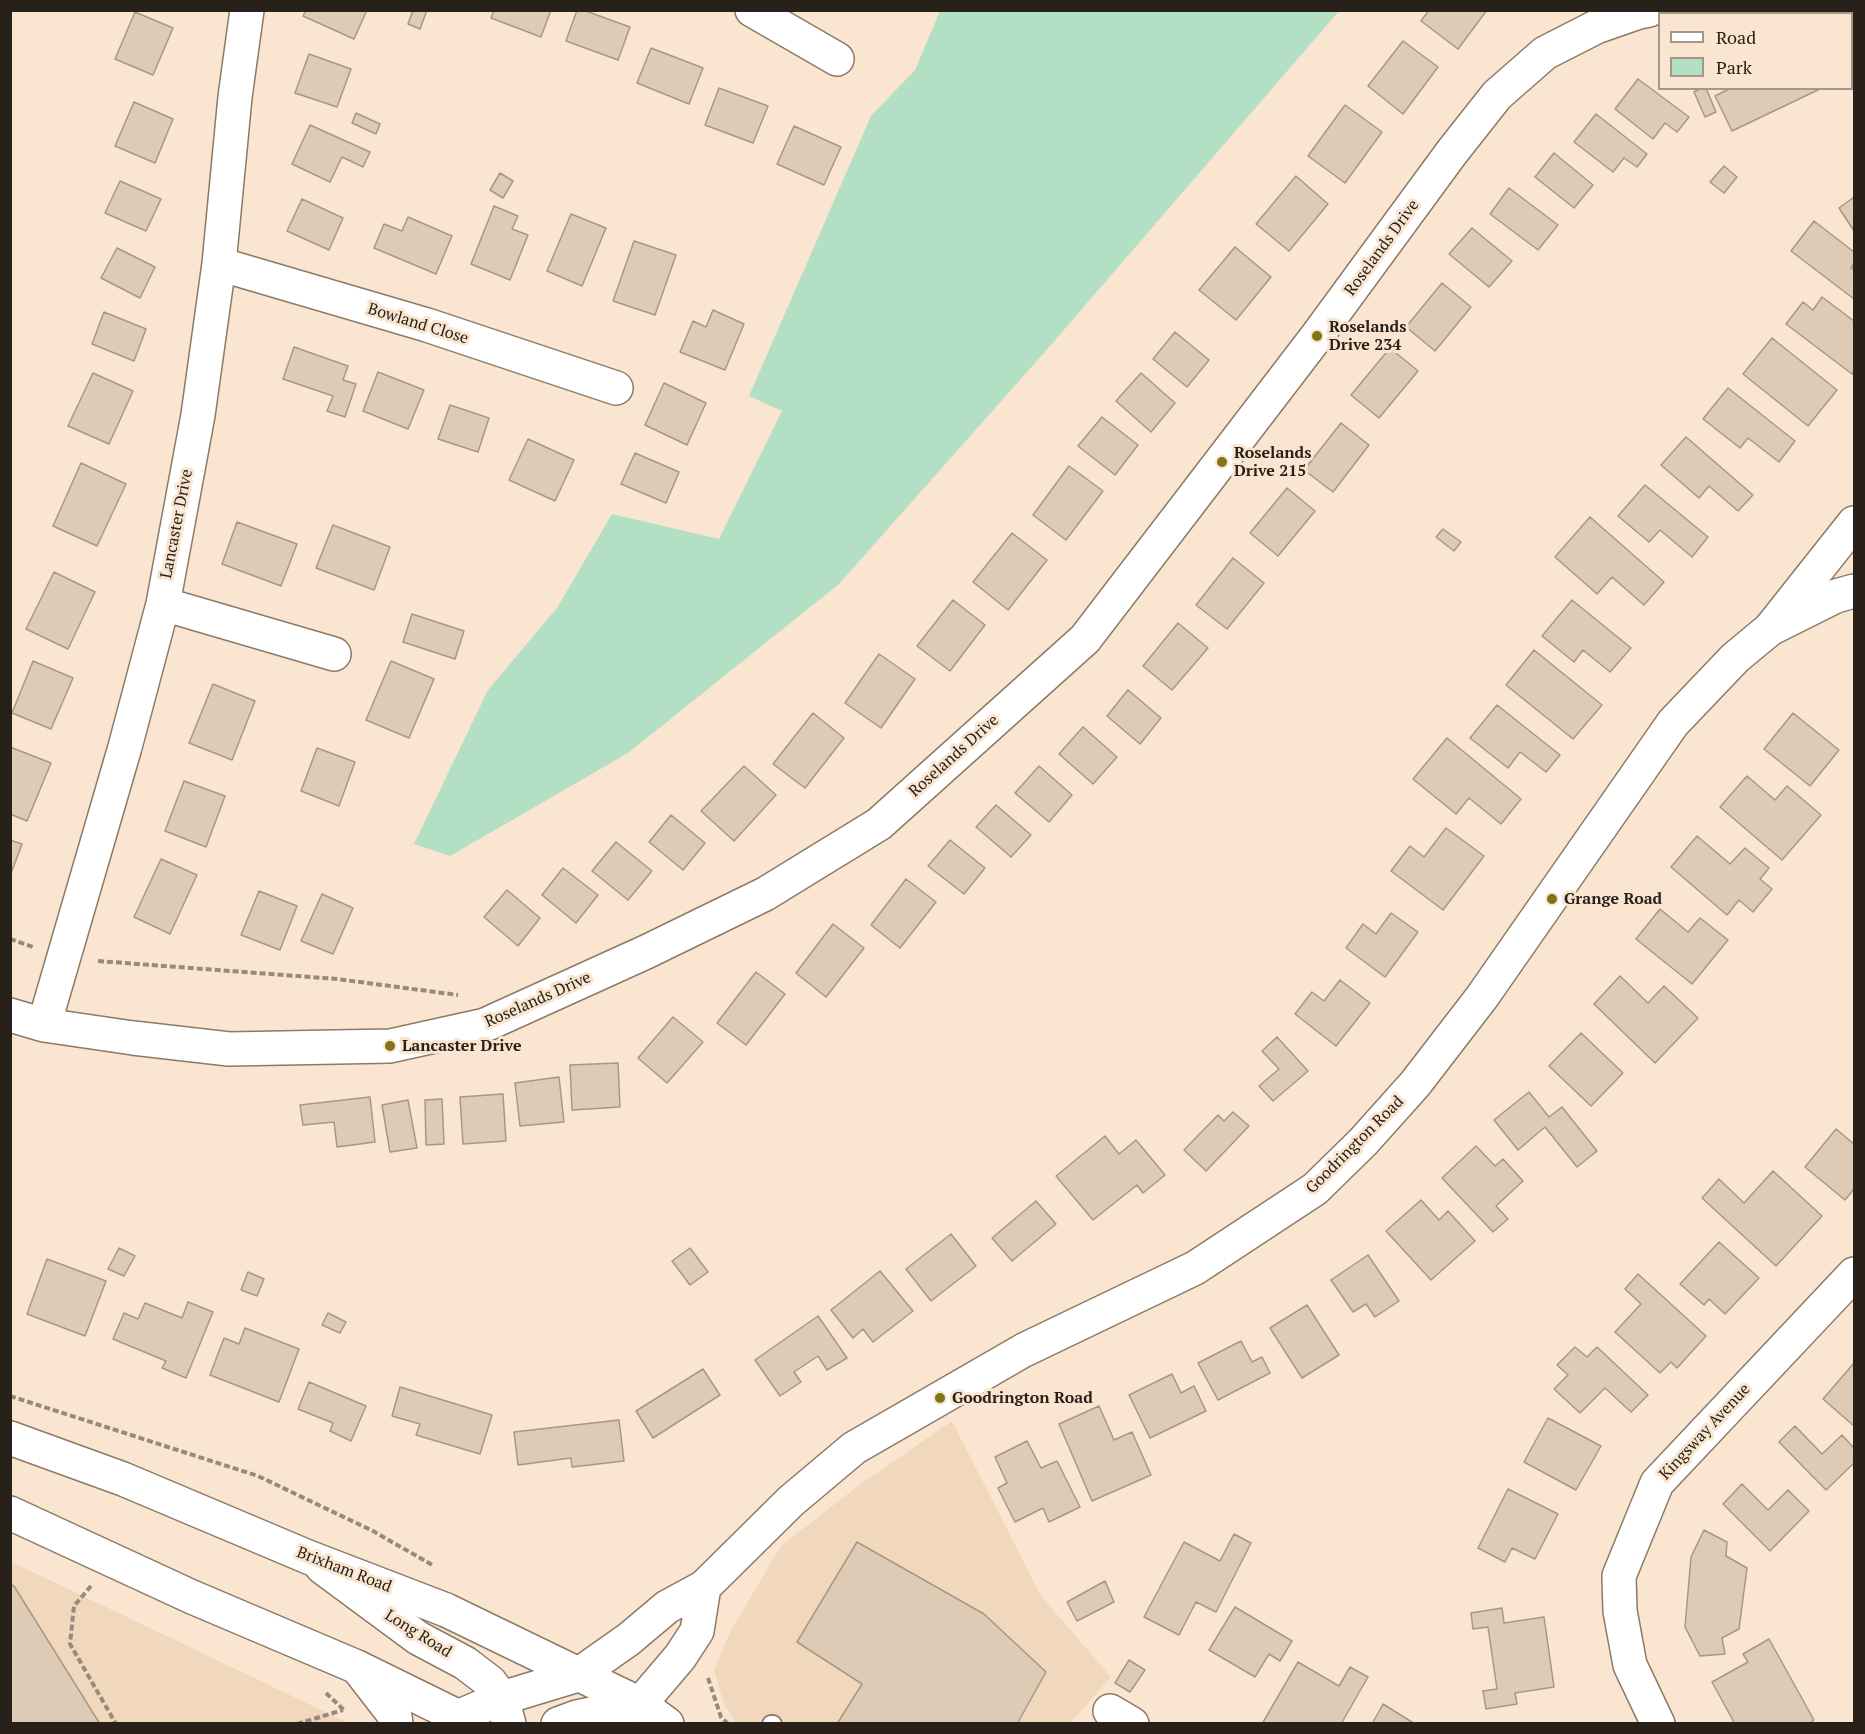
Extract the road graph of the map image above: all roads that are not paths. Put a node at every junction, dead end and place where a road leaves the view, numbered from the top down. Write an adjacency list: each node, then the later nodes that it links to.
1 (247, 10): 5 (street, Lancaster Drive)
2 (752, 10): 4 (street)
3 (1644, 11): 13 (street, Roselands Drive)
4 (837, 59)
5 (219, 264): 6 (street, Bowland Close); 9 (street, Lancaster Drive)
6 (616, 388)
7 (1854, 524): 10 (street)
8 (1854, 591): 10 (street, Goodrington Road)
9 (163, 604): 11 (street); 13 (street, Lancaster Drive)
10 (1770, 629): 18 (street, Goodrington Road)
11 (334, 654)
12 (10, 1015): 13 (street, Roselands Drive)
13 (44, 1025)
14 (1854, 1274): 27 (street, Kingsway Avenue)
15 (10, 1438): 17 (street, Brixham Road)
16 (10, 1513): 19 (street)
17 (308, 1557): 20 (street, Brixham Road); 22 (street, Long Road)
18 (704, 1587): 20 (street, Goodrington Road); 21 (street)
19 (357, 1667): 23 (street); 25 (street)
20 (578, 1675): 21 (street, Brixham Road); 22 (street, Goodrington Road); 24 (street)
21 (640, 1704): 24 (street); 26 (street, Brixham Road)
22 (506, 1711): 23 (street, Goodrington Road)
23 (463, 1721)
24 (572, 1721)
25 (396, 1724)
26 (667, 1724)
27 (1658, 1724)

